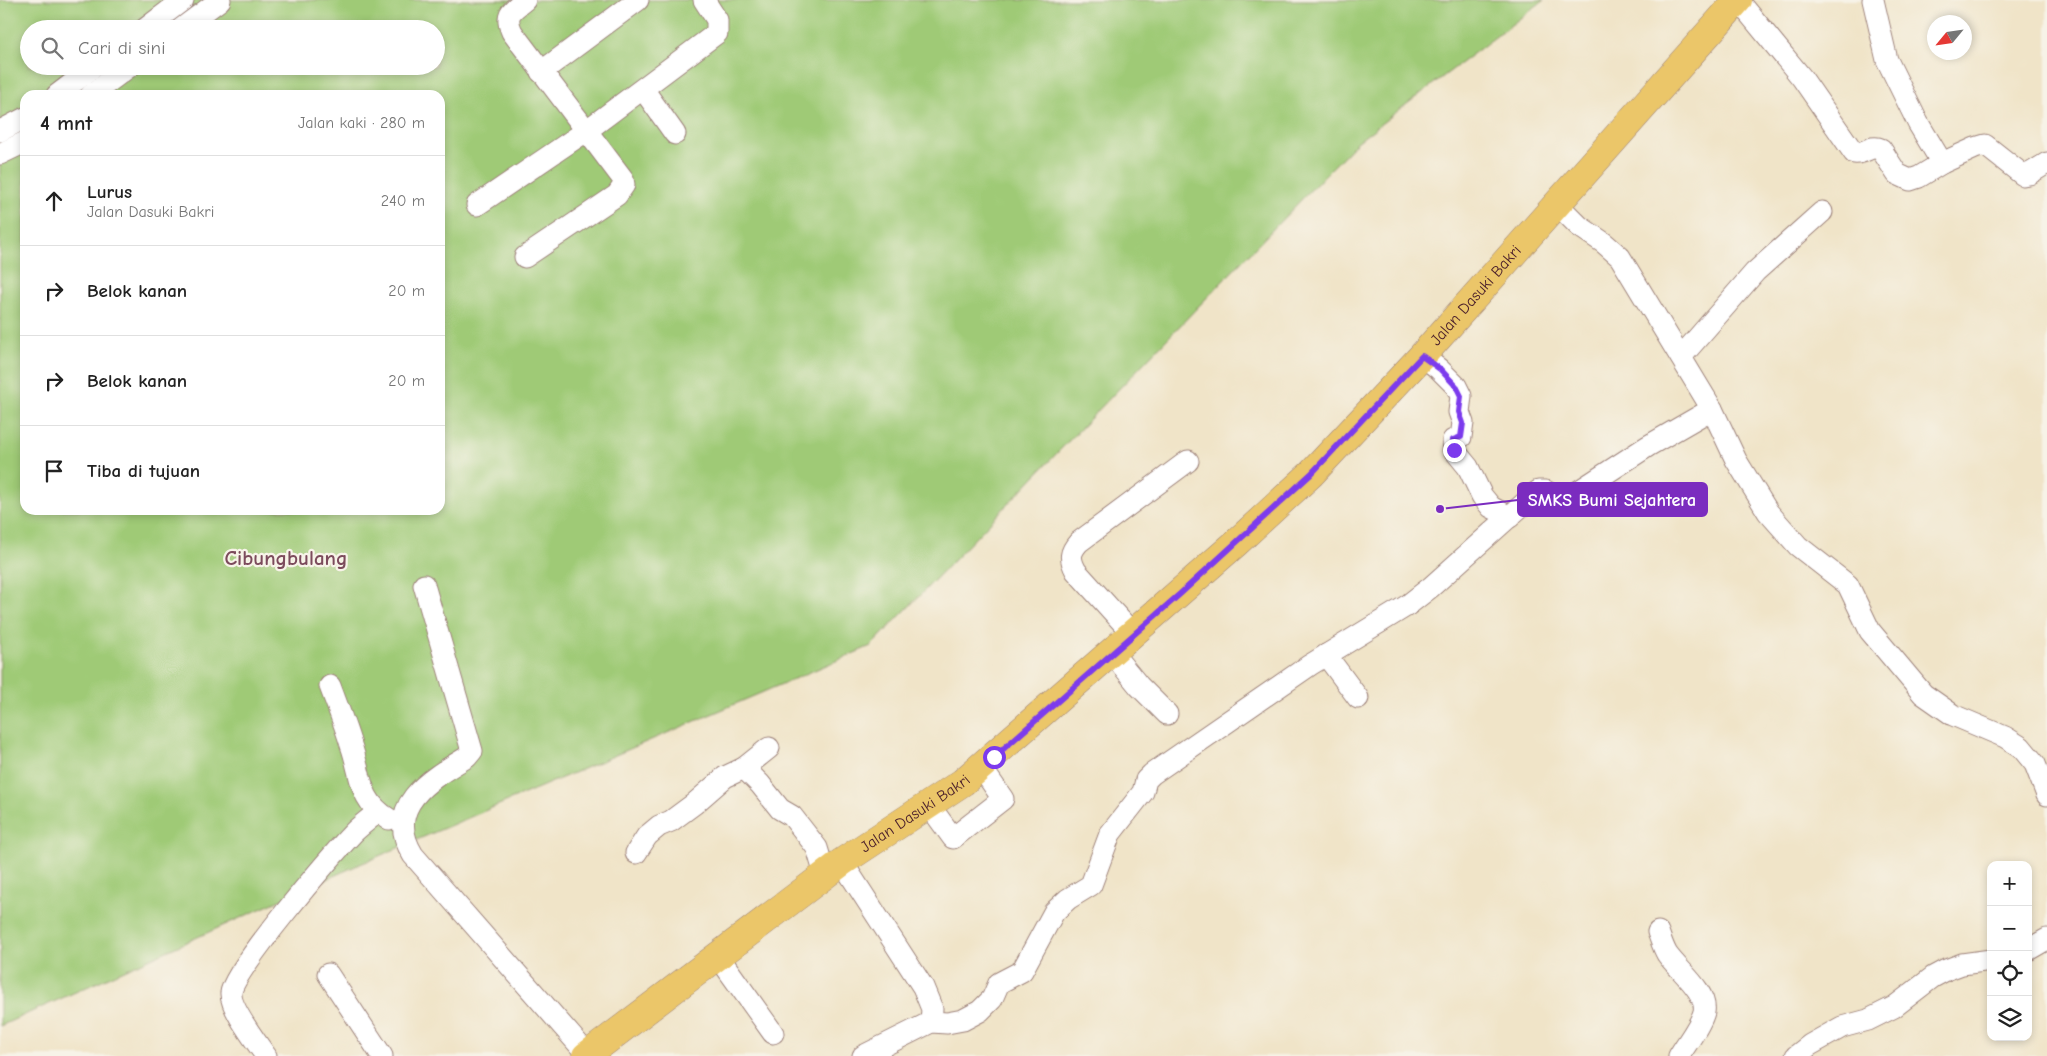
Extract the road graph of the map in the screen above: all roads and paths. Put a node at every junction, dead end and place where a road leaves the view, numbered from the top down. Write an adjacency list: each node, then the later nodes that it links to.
1 (183, 0): 8 (street)
2 (220, 0): 10 (street)
3 (525, 0): 11 (street)
4 (638, 0): 11 (street)
5 (704, 0): 14 (street)
6 (1738, 0): 23 (street); 25 (main road, Jalan Dasuki Bakri)
7 (1873, 0): 23 (street)
8 (159, 7): 9 (street)
9 (151, 20)
10 (193, 20)
11 (541, 72): 19 (street)
12 (83, 75): 15 (street)
13 (118, 75): 16 (street)
14 (643, 89): 19 (street); 20 (street)
15 (64, 90)
16 (98, 90)
17 (20, 121): 18 (street)
18 (0, 131)
19 (586, 131): 26 (street); 28 (street)
20 (675, 134)
21 (20, 144): 22 (street)
22 (0, 154)
23 (1942, 163): 24 (street)
24 (2047, 163)
25 (1556, 203): 29 (main road, Jalan Dasuki Bakri); 30 (street)
26 (477, 205)
27 (1822, 212): 30 (street)
28 (525, 258)
29 (1422, 356): 33 (street); 35 (main road, Jalan Dasuki Bakri)
30 (1681, 357): 31 (street)
31 (1712, 409): 33 (street); 44 (street)
32 (1188, 461): 35 (street)
33 (1510, 517): 37 (street)
34 (424, 586): 47 (street)
35 (1133, 634): 36 (main road, Jalan Dasuki Bakri)
36 (1112, 653): 40 (street); 42 (main road, Jalan Dasuki Bakri)
37 (1326, 655): 39 (street); 56 (street)
38 (330, 686): 46 (street)
39 (1358, 698)
40 (1167, 714)
41 (768, 748): 43 (street)
42 (981, 767): 45 (main road, Jalan Dasuki Bakri); 45 (street)
43 (744, 768): 48 (street); 49 (street)
44 (2047, 795)
45 (929, 805): 49 (main road, Jalan Dasuki Bakri)
46 (377, 812): 47 (street); 59 (street)
47 (404, 825): 58 (street)
48 (636, 853)
49 (833, 868): 53 (main road, Jalan Dasuki Bakri); 56 (street)
50 (1658, 932): 62 (street)
51 (2047, 938): 52 (street)
52 (2032, 947)
53 (718, 956): 57 (street); 58 (main road, Jalan Dasuki Bakri)
54 (1987, 961): 63 (street)
55 (328, 974): 60 (street)
56 (931, 1022): 61 (street)
57 (773, 1033)
58 (587, 1055)
59 (266, 1056)
60 (382, 1056)
61 (863, 1056)
62 (1679, 1056)
63 (1796, 1056)

